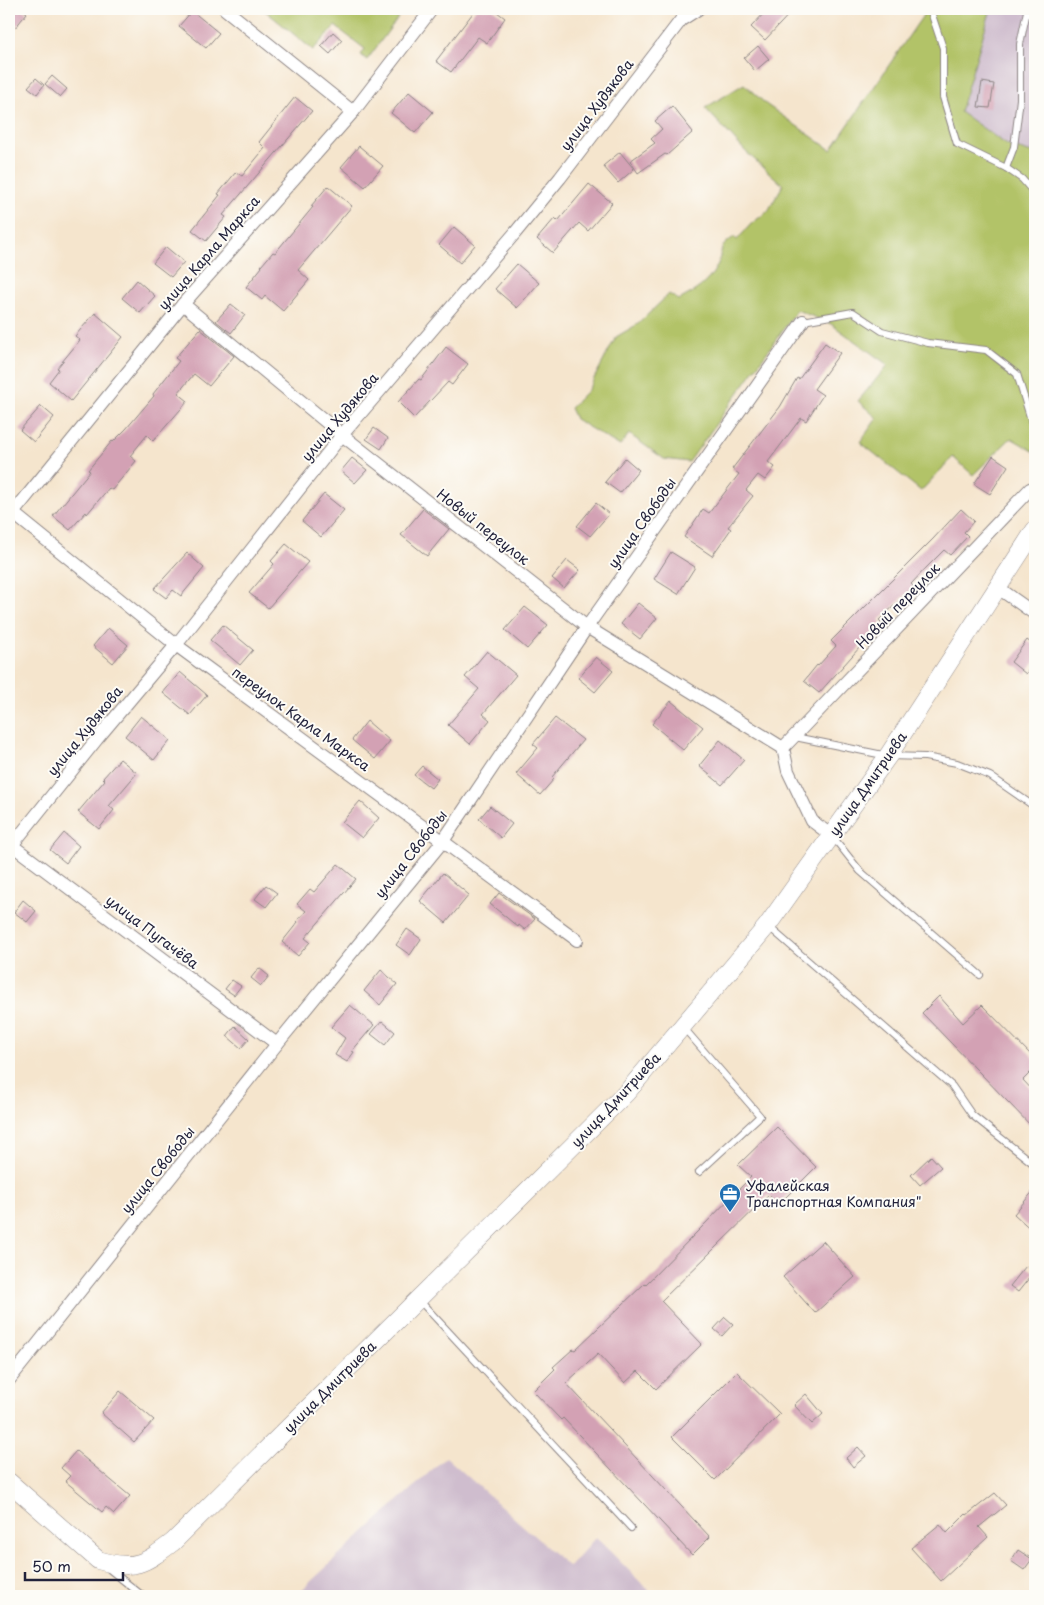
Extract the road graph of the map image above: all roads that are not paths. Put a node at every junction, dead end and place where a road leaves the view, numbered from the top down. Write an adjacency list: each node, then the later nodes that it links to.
1 (225, 9): 6 (street)
2 (432, 9): 6 (street, улица Карла Маркса)
3 (698, 9): 12 (street, улица Худякова)
4 (930, 9): 7 (lane)
5 (1029, 9): 7 (lane)
6 (353, 112): 9 (street, улица Карла Маркса)
7 (1006, 168): 8 (lane)
8 (1035, 194)
9 (183, 304): 12 (street, Новый переулок); 14 (street, улица Карла Маркса)
10 (802, 321): 11 (lane); 18 (street, улица Свободы)
11 (1035, 432)
12 (342, 435): 18 (street, Новый переулок); 19 (street, улица Худякова)
13 (1035, 487): 20 (street, Новый переулок)
14 (11, 516): 19 (street, переулок Карла Маркса)
15 (1035, 530): 16 (street, улица Дмитриева)
16 (997, 587): 17 (street); 22 (street, улица Дмитриева)
17 (1035, 614)
18 (587, 627): 21 (street, Новый переулок); 25 (street, улица Свободы)
19 (176, 646): 25 (street, переулок Карла Маркса); 26 (street, улица Худякова)
20 (794, 737): 21 (street, Новый переулок); 22 (lane)
21 (783, 748): 24 (street)
22 (888, 756): 23 (lane); 24 (street, улица Дмитриева)
23 (1035, 807)
24 (832, 836): 27 (street, улица Дмитриева); 29 (lane)
25 (443, 841): 28 (street, переулок Карла Маркса); 31 (street, улица Свободы)
26 (10, 846): 31 (street, улица Пугачёва)
27 (767, 926): 30 (street, улица Дмитриева); 32 (lane)
28 (577, 940)
29 (980, 975)
30 (682, 1026): 33 (lane); 34 (street, улица Дмитриева)
31 (277, 1044): 35 (street, улица Свободы)
32 (1035, 1166)
33 (699, 1172)
34 (418, 1300): 37 (lane); 38 (street, улица Дмитриева)
35 (9, 1380)
36 (9, 1482): 38 (street)
37 (631, 1528)
38 (98, 1560): 39 (lane)
39 (143, 1596)

